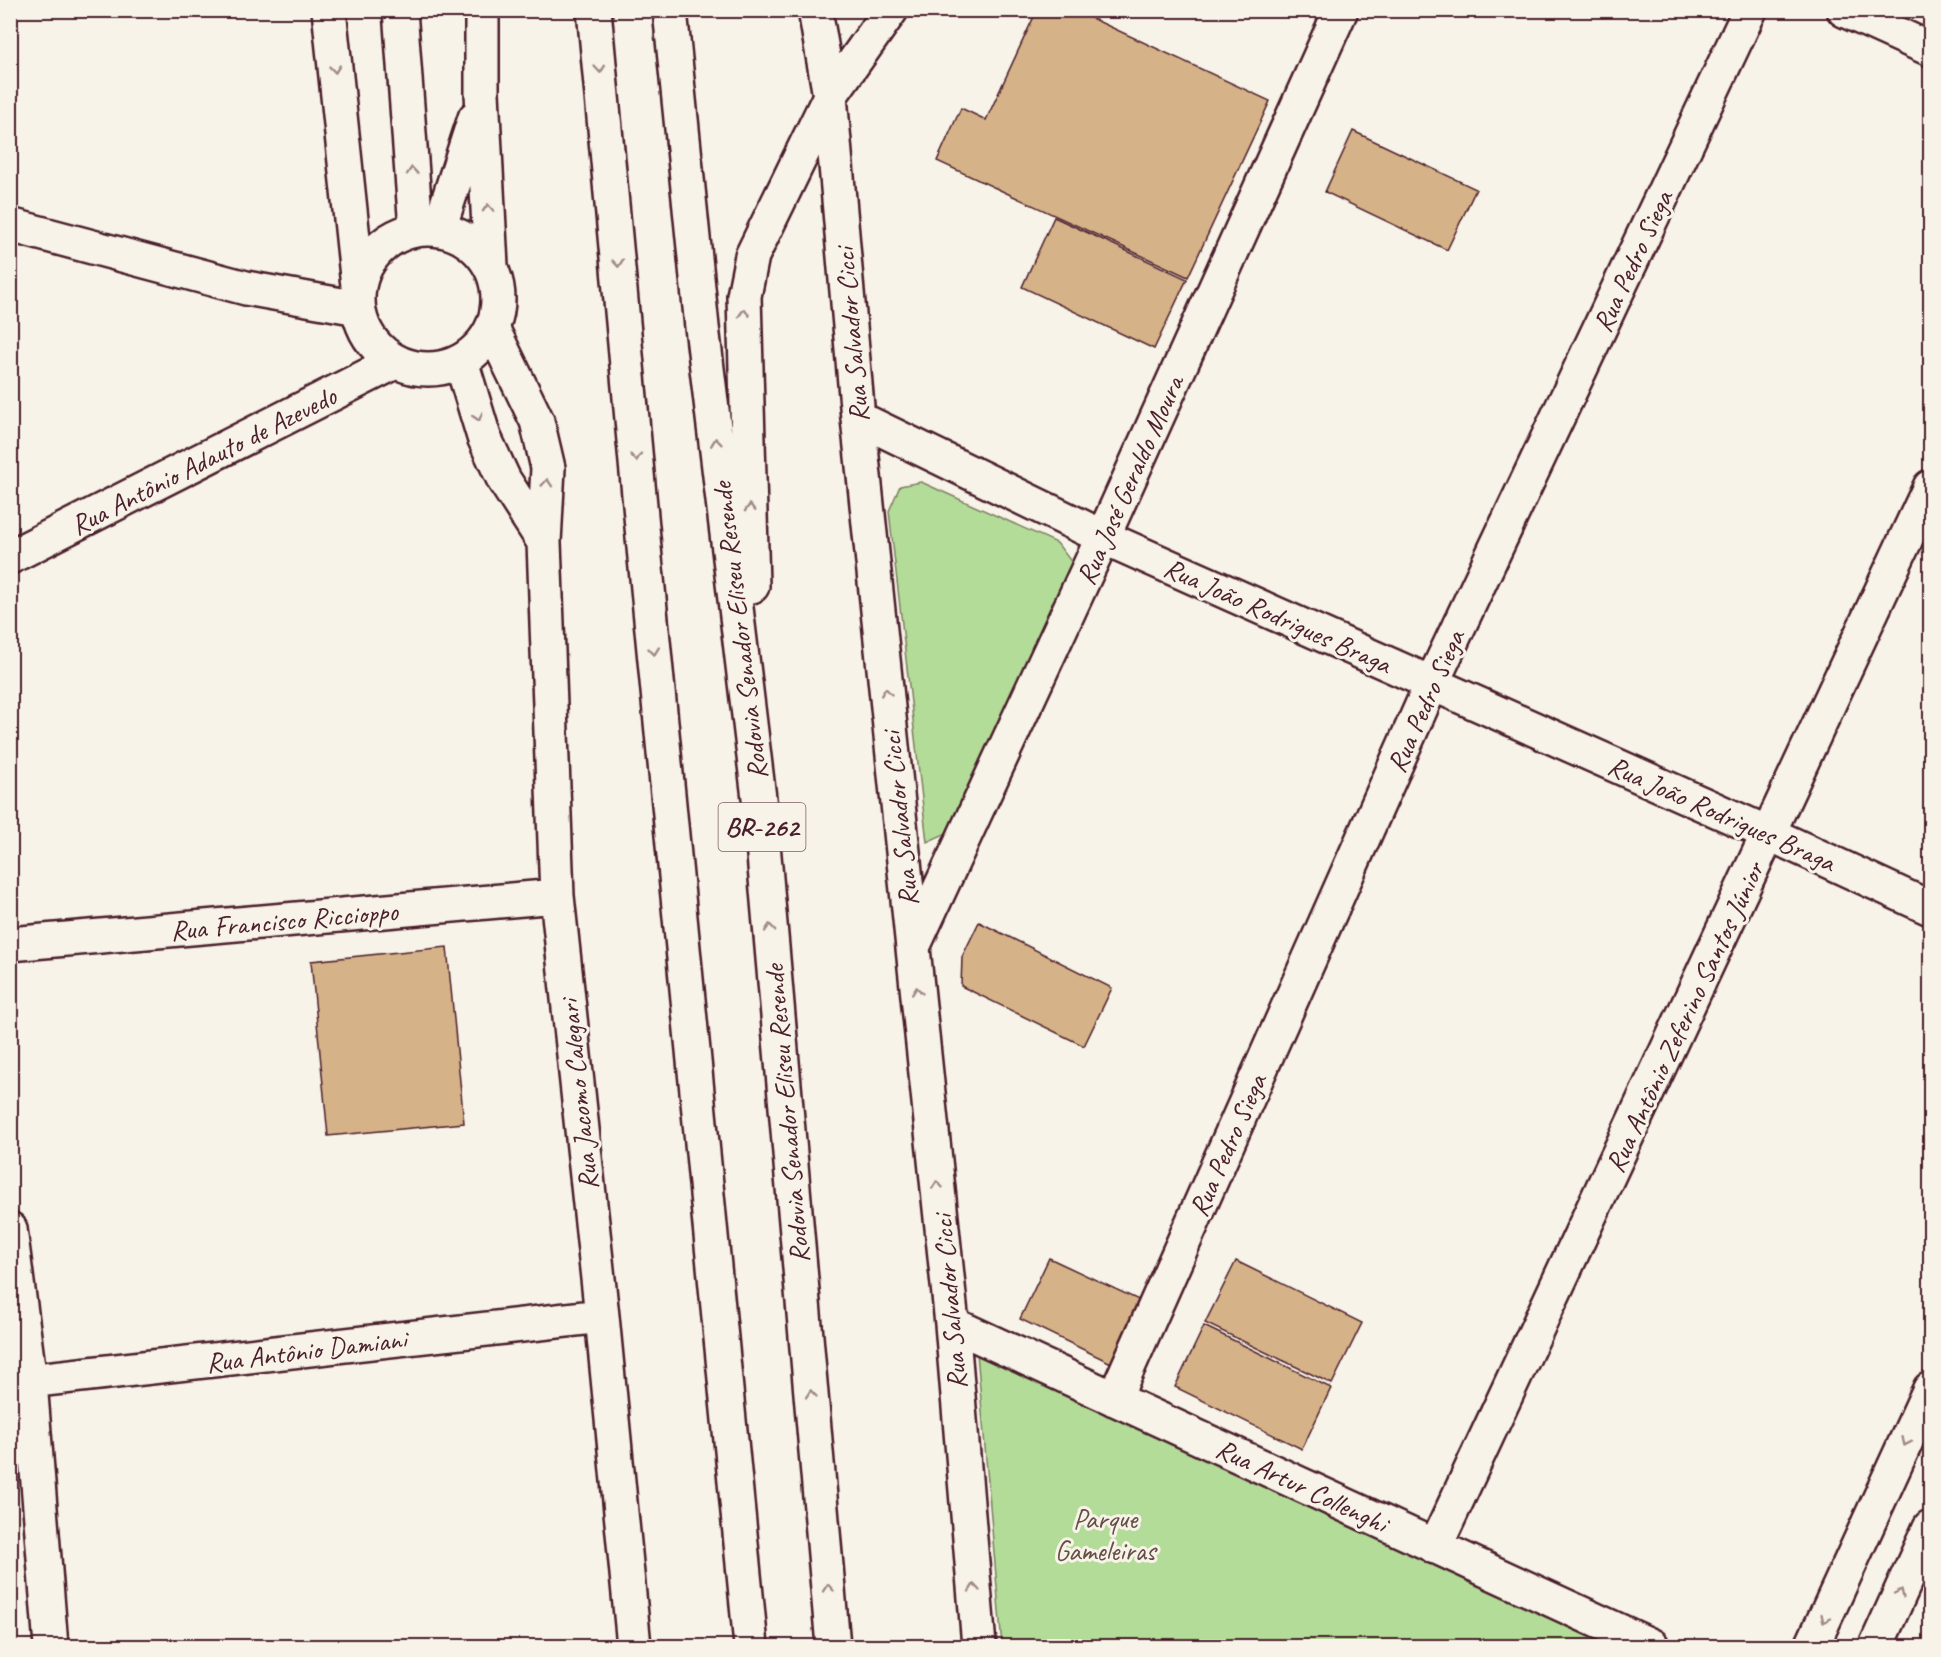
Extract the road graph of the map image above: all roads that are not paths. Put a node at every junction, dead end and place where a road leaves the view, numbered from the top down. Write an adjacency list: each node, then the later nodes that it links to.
1 (329, 10): 17 (main road, one-way to 17)
2 (400, 10): 15 (main road, one-way to 2)
3 (482, 10): 12 (main road)
4 (594, 10): 43 (main road, one-way to 43)
5 (670, 10): 27 (main road, Rodovia Senador Eliseu Resende / BR-262, one-way to 5)
6 (815, 10): 13 (main road, Rua Salvador Cicci)
7 (891, 10): 13 (main road)
8 (1341, 10): 23 (main road, Rua José Geraldo Moura)
9 (1750, 10): 26 (main road, Rua Pedro Siega)
10 (1844, 10): 11 (main road)
11 (1930, 49)
12 (482, 93): 15 (main road); 16 (main road, one-way to 12)
13 (830, 96): 21 (main road, Rua Salvador Cicci); 27 (main road, one-way to 13)
14 (10, 225): 17 (main road)
15 (428, 229): 16 (main road); 17 (main road)
16 (491, 266): 18 (main road)
17 (358, 298): 20 (main road)
18 (492, 328): 19 (main road); 24 (main road, Rua Jacomo Calegari, one-way to 18)
19 (461, 361): 20 (main road); 24 (main road, one-way to 24)
20 (395, 362): 25 (main road, Rua Antônio Adauto de Azevedo)
21 (858, 418): 23 (main road, Rua João Rodrigues Braga); 32 (main road, Rua Salvador Cicci, one-way to 21)
22 (1930, 486): 28 (main road, Rua Antônio Zeferino Santos Júnior)
23 (1103, 537): 26 (main road, Rua João Rodrigues Braga); 32 (main road, Rua José Geraldo Moura)
24 (544, 542): 29 (main road, Rua Jacomo Calegari)
25 (11, 559)
26 (1432, 683): 28 (main road, Rua João Rodrigues Braga); 38 (main road, Rua Pedro Siega)
27 (759, 798): 44 (main road, Rodovia Senador Eliseu Resende / BR-262, one-way to 27)
28 (1770, 834): 30 (main road, Rua João Rodrigues Braga); 40 (main road, Rua Antônio Zeferino Santos Júnior)
29 (556, 896): 31 (main road, Rua Francisco Riccioppo); 34 (main road, Rua Jacomo Calegari)
30 (1930, 908)
31 (10, 944)
32 (913, 948): 35 (main road, Rua Salvador Cicci, one-way to 32)
33 (10, 1229): 36 (main road)
34 (602, 1316): 36 (main road, Rua Antônio Damiani); 42 (main road, Rua Jacomo Calegari)
35 (952, 1324): 38 (main road, Rua Artur Collenghi); 45 (main road, Rua Salvador Cicci, one-way to 35)
36 (20, 1382): 41 (main road)
37 (1930, 1389): 47 (main road, one-way to 47)
38 (1114, 1399): 40 (main road, Rua Artur Collenghi)
39 (1930, 1527): 48 (main road, one-way to 39)
40 (1435, 1547): 46 (main road, Rua Artur Collenghi)
41 (51, 1647)
42 (634, 1647)
43 (751, 1647)
44 (833, 1647)
45 (979, 1647)
46 (1652, 1647)
47 (1812, 1647)
48 (1876, 1647)

